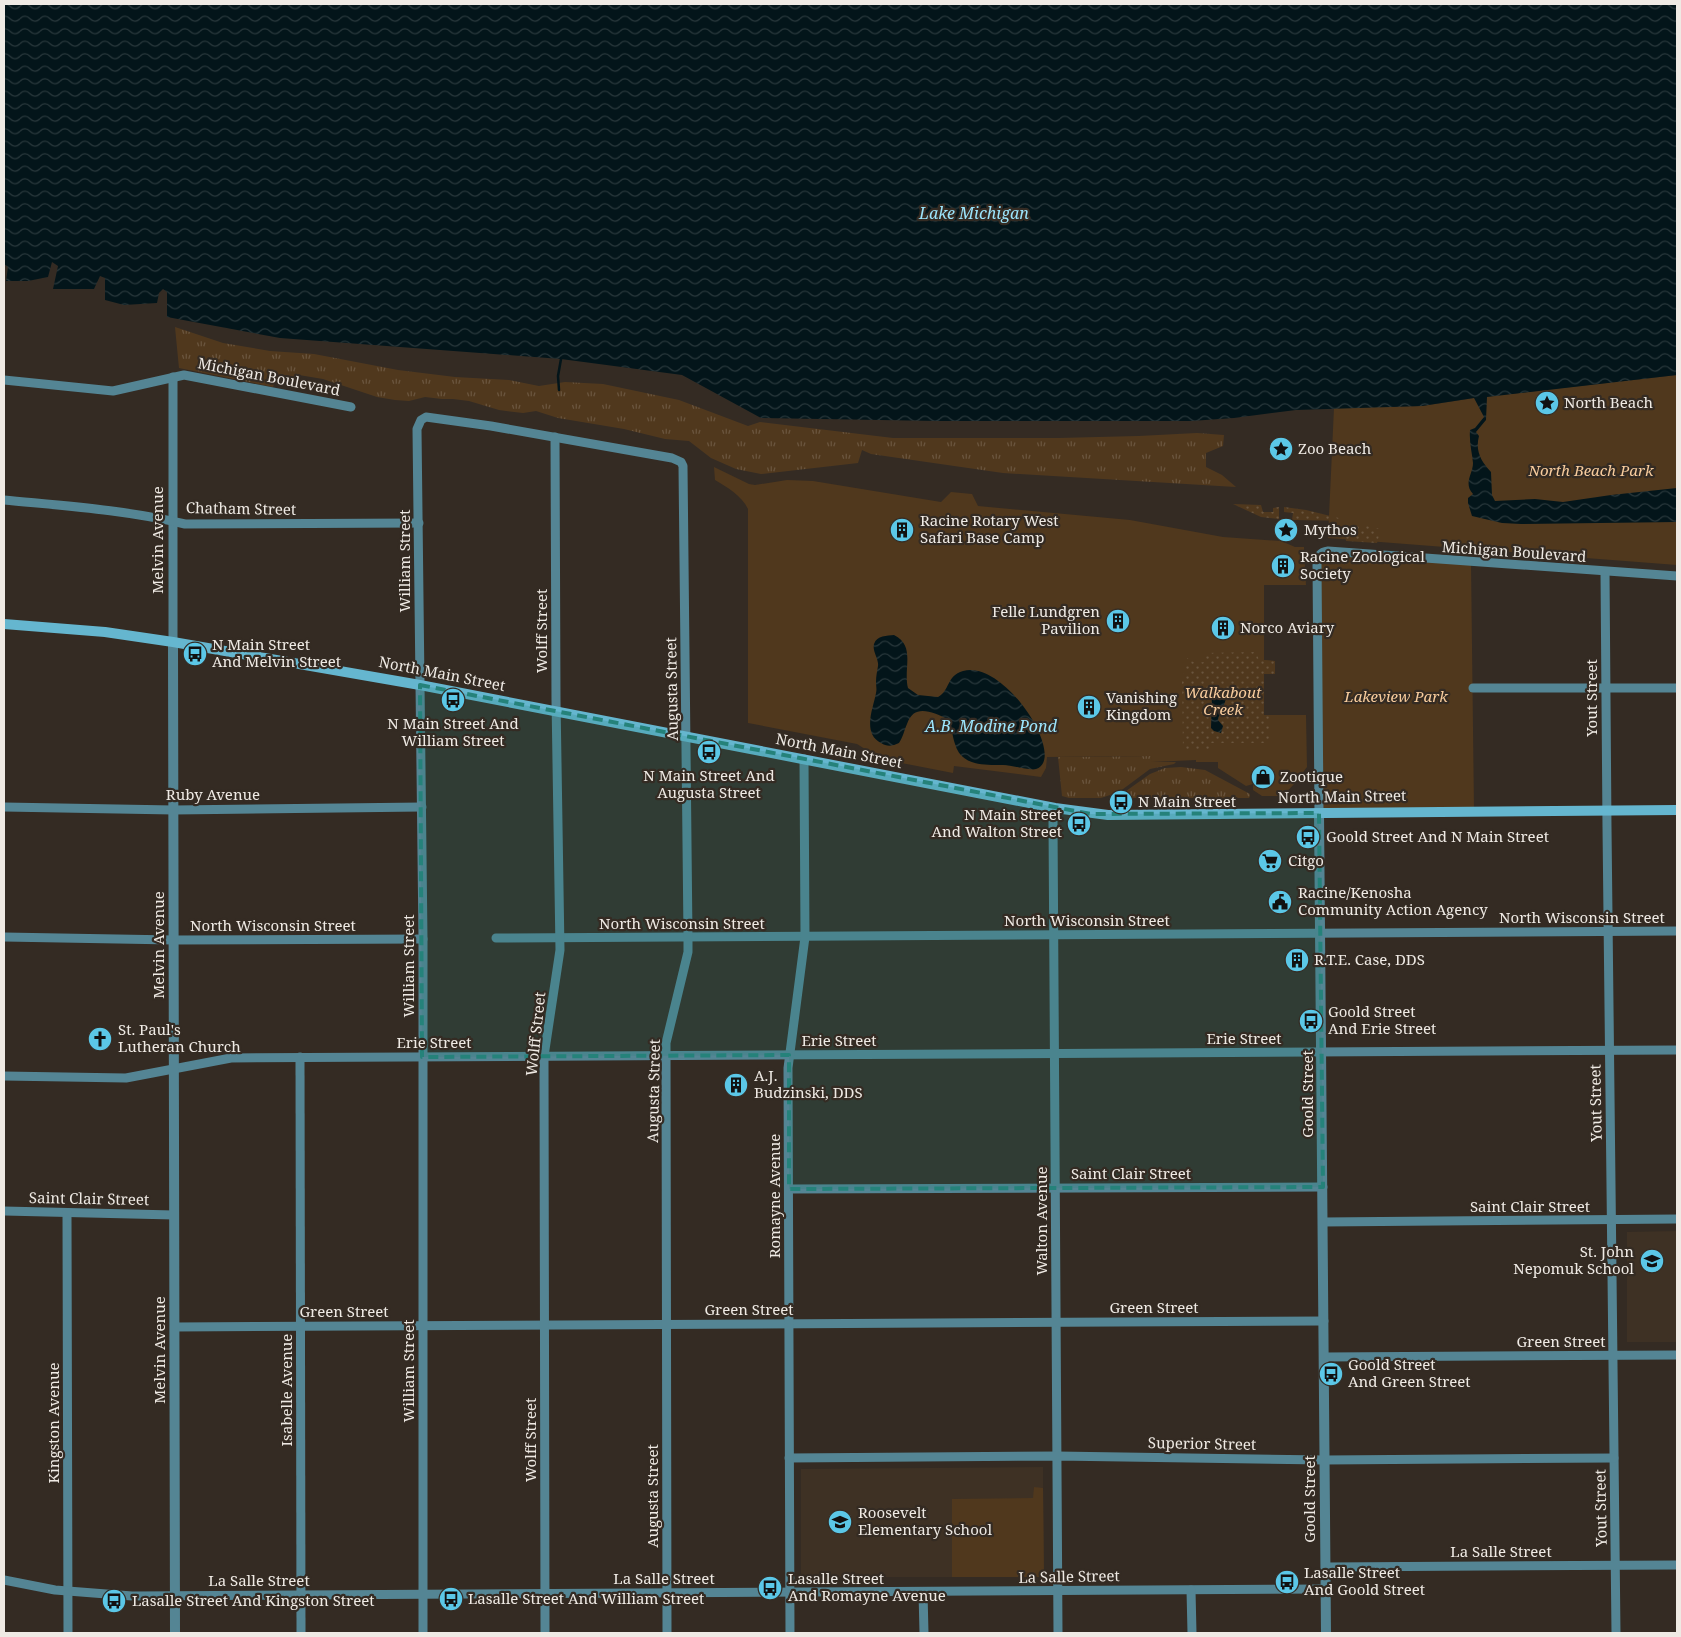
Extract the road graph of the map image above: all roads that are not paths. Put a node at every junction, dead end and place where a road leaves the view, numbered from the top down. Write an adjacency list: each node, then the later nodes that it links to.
1 (173, 377): 2 (street, Michigan Boulevard); 3 (street, Michigan Boulevard); 6 (street, Melvin Avenue)
2 (4, 380)
3 (352, 407)
4 (555, 437): 7 (street, William Street); 17 (street, Wolff Street); 18 (street, Augusta Street)
5 (4, 500): 6 (street, Chatham Street)
6 (173, 521): 7 (street, Chatham Street); 12 (street, Melvin Avenue)
7 (419, 523): 13 (street, William Street)
8 (1319, 554): 9 (street, Michigan Boulevard); 26 (street, Goold Street)
9 (1605, 572): 10 (street, Michigan Boulevard); 15 (street, Yout Street)
10 (1677, 576)
11 (4, 624): 12 (main road, North Main Street)
12 (173, 642): 13 (main road, North Main Street); 23 (street, Melvin Avenue)
13 (420, 685): 17 (main road, North Main Street); 21 (street, William Street)
14 (1473, 688): 15 (street)
15 (1606, 688): 16 (street); 24 (street, Yout Street)
16 (1677, 688)
17 (556, 711): 18 (main road, North Main Street); 35 (street, Wolff Street)
18 (686, 736): 19 (main road, North Main Street); 33 (street, Augusta Street)
19 (804, 759): 22 (main road, North Main Street); 31 (street, Romayne Avenue)
20 (4, 807): 23 (street, Ruby Avenue)
21 (422, 807): 23 (street, Ruby Avenue); 36 (street, William Street)
22 (1055, 808): 26 (main road, North Main Street); 30 (street, Walton Avenue)
23 (174, 810): 37 (street, Melvin Avenue)
24 (1607, 810): 25 (main road, North Main Street); 26 (main road, North Main Street); 27 (street, Yout Street)
25 (1677, 810)
26 (1319, 813): 29 (street, Goold Street)
27 (1608, 931): 28 (street, North Wisconsin Street); 29 (street, North Wisconsin Street); 39 (street, Yout Street)
28 (1677, 932)
29 (1320, 933): 30 (street, North Wisconsin Street); 40 (street, Goold Street)
30 (1053, 934): 31 (street, North Wisconsin Street); 41 (street, Walton Avenue)
31 (805, 936): 33 (street, North Wisconsin Street); 42 (street, Romayne Avenue)
32 (4, 937): 37 (street, North Wisconsin Street)
33 (688, 937): 35 (street, North Wisconsin Street); 44 (street, Augusta Street)
34 (496, 938): 35 (street, North Wisconsin Street)
35 (560, 938): 43 (street, Wolff Street)
36 (423, 939): 37 (street, North Wisconsin Street); 46 (street, William Street)
37 (174, 940): 47 (street, Melvin Avenue)
38 (1677, 1050): 39 (street, Erie Street)
39 (1609, 1051): 40 (street, Erie Street); 56 (street, Yout Street)
40 (1322, 1052): 41 (street, Erie Street); 49 (street, Goold Street)
41 (1055, 1054): 42 (street, Erie Street); 50 (street, Walton Avenue)
42 (789, 1055): 44 (street, Erie Street); 51 (street, Romayne Avenue)
43 (544, 1056): 44 (street, Erie Street); 46 (street, Erie Street); 62 (street, Wolff Street)
44 (666, 1056): 61 (street, Augusta Street)
45 (300, 1057): 46 (street, Erie Street); 47 (street, Erie Street); 63 (street, Isabelle Avenue)
46 (422, 1057): 64 (street, William Street)
47 (173, 1069): 48 (street, Erie Street); 54 (street, Melvin Avenue)
48 (4, 1076)
49 (1323, 1186): 50 (street, Saint Clair Street); 57 (street, Goold Street)
50 (1056, 1188): 51 (street, Saint Clair Street); 59 (street, Walton Avenue)
51 (788, 1189): 60 (street, Romayne Avenue)
52 (4, 1211): 53 (street, Saint Clair Street)
53 (67, 1213): 54 (street, Saint Clair Street); 79 (street, Kingston Avenue)
54 (174, 1215): 65 (street, Melvin Avenue)
55 (1677, 1219): 56 (street, Saint Clair Street)
56 (1611, 1220): 57 (street, Saint Clair Street); 66 (street, Yout Street)
57 (1324, 1222): 58 (street, Goold Street)
58 (1324, 1321): 59 (street, Green Street); 68 (street, Goold Street)
59 (1056, 1322): 60 (street, Green Street); 69 (street, Walton Avenue)
60 (789, 1323): 61 (street, Green Street); 70 (street, Romayne Avenue)
61 (667, 1324): 62 (street, Green Street); 83 (street, Augusta Street)
62 (545, 1325): 64 (street, Green Street); 82 (street, Wolff Street)
63 (300, 1326): 64 (street, Green Street); 65 (street, Green Street); 86 (street, Isabelle Avenue)
64 (423, 1326): 85 (street, William Street)
65 (175, 1327): 87 (street, Melvin Avenue)
66 (1613, 1355): 67 (street, Green Street); 68 (street, Green Street); 71 (street, Yout Street)
67 (1677, 1355)
68 (1324, 1357): 72 (street, Goold Street)
69 (1057, 1456): 70 (street, Superior Street); 72 (street, Superior Street); 80 (street, Walton Avenue)
70 (789, 1458): 84 (street, Romayne Avenue)
71 (1614, 1458): 72 (street, Superior Street); 74 (street, Yout Street)
72 (1325, 1460): 75 (street, Goold Street)
73 (1677, 1564): 74 (street, La Salle Street)
74 (1615, 1565): 75 (street, La Salle Street); 99 (street, Yout Street)
75 (1326, 1567): 77 (street, Goold Street)
76 (4, 1580): 79 (street, La Salle Street)
77 (1326, 1589): 78 (street, La Salle Street); 98 (street, Goold Street)
78 (1191, 1590): 80 (street, La Salle Street); 97 (street)
79 (68, 1591): 87 (street, La Salle Street); 88 (street, Kingston Avenue)
80 (1057, 1591): 81 (street, La Salle Street); 96 (street, Walton Avenue)
81 (923, 1592): 84 (street, La Salle Street); 95 (street)
82 (545, 1593): 83 (street, La Salle Street); 85 (street, La Salle Street); 92 (street, Wolff Street)
83 (667, 1593): 84 (street, La Salle Street); 93 (street, Augusta Street)
84 (789, 1593): 94 (street, Romayne Avenue)
85 (423, 1594): 86 (street, La Salle Street); 91 (street, William Street)
86 (301, 1595): 87 (street, La Salle Street); 90 (street, Isabelle Avenue)
87 (175, 1596): 89 (street, Melvin Avenue)
88 (68, 1633)
89 (175, 1633)
90 (301, 1633)
91 (423, 1633)
92 (545, 1633)
93 (667, 1633)
94 (790, 1633)
95 (924, 1633)
96 (1058, 1633)
97 (1192, 1633)
98 (1326, 1633)
99 (1616, 1633)

